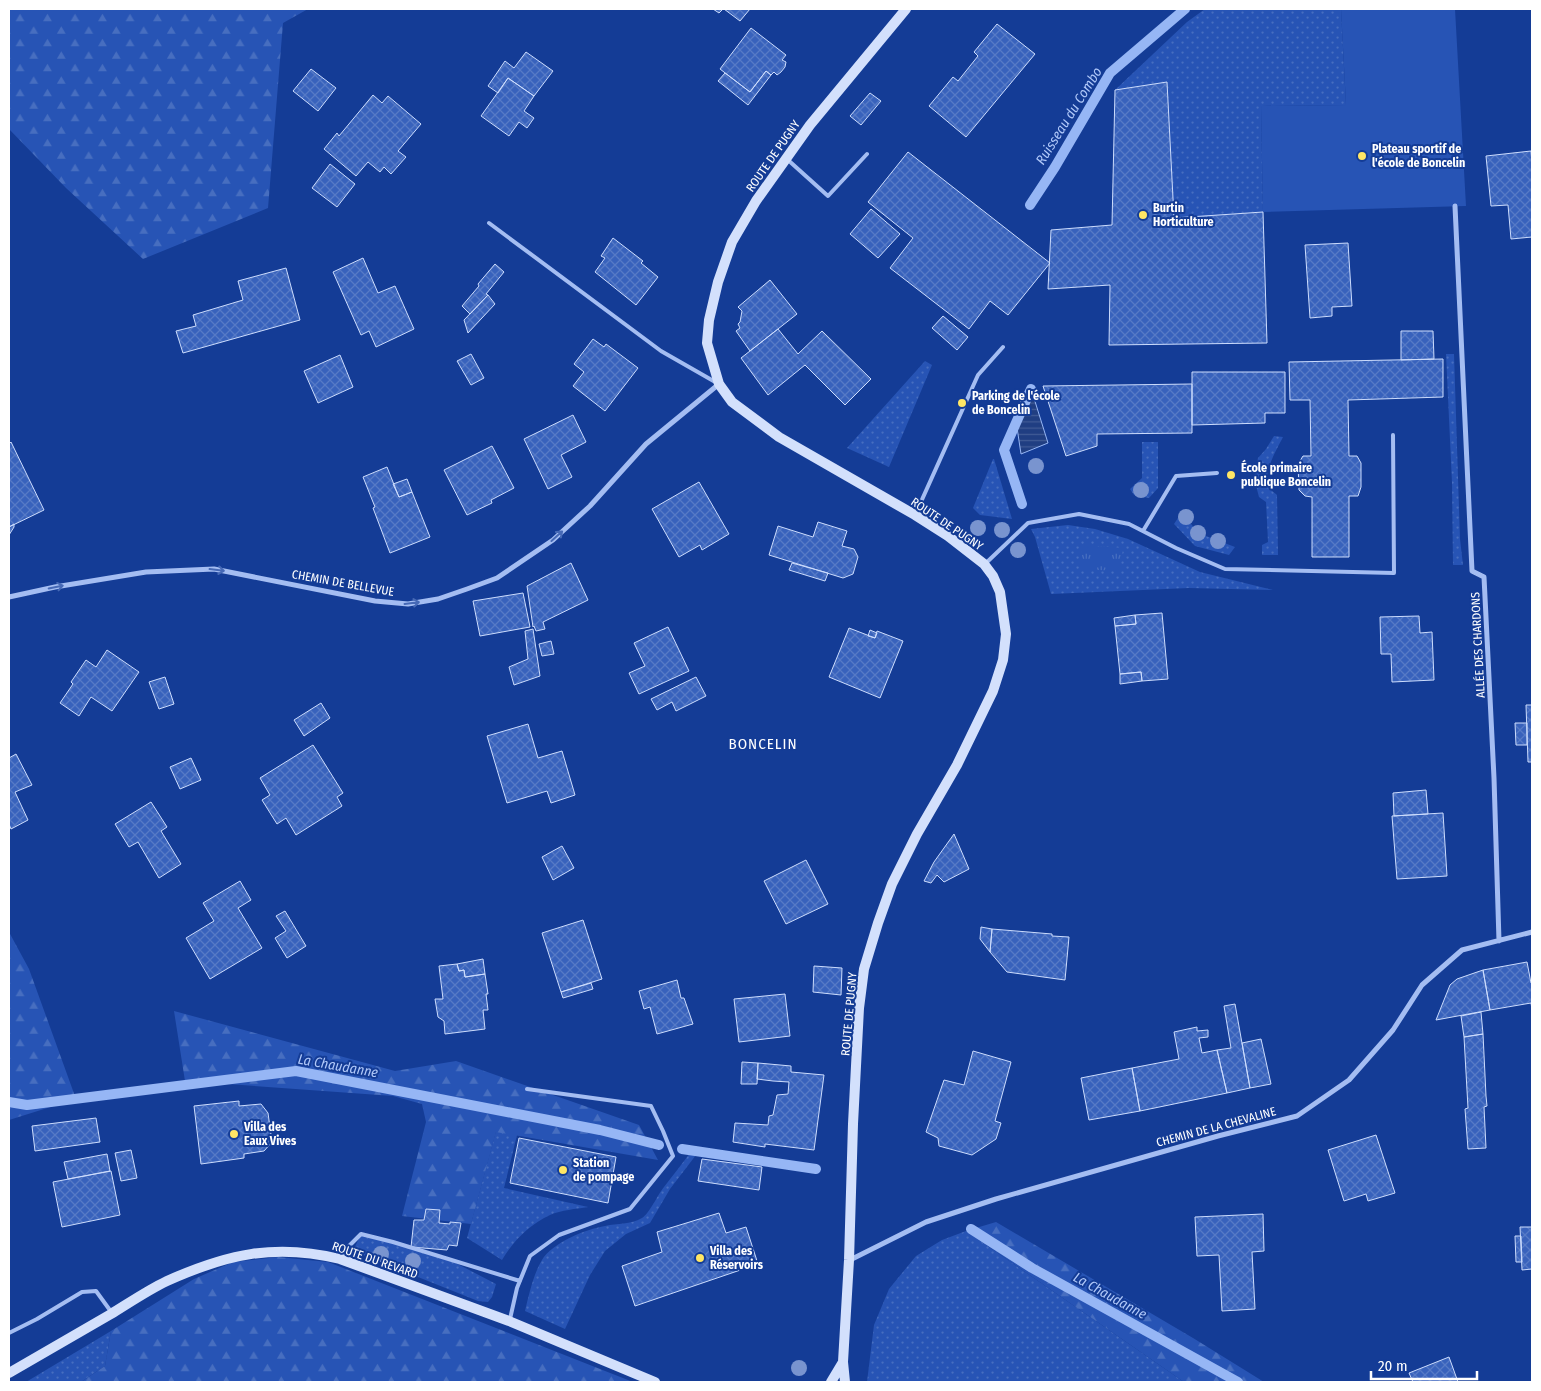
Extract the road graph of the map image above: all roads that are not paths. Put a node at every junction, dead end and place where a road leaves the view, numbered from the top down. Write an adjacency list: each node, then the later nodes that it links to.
1 (906, 9): 3 (street, ROUTE DE PUGNY)
2 (867, 154): 3 (lane)
3 (786, 158): 7 (street, ROUTE DE PUGNY)
4 (1455, 206): 15 (street, ALLÉE DES CHARDONS)
5 (489, 223): 7 (lane)
6 (1003, 347): 10 (lane)
7 (719, 384): 10 (street, ROUTE DE PUGNY); 13 (street, CHEMIN DE BELLEVUE, one-way to 7)
8 (1393, 435): 11 (lane)
9 (1217, 473): 11 (lane)
10 (914, 516): 12 (street, ROUTE DE PUGNY)
11 (1143, 531): 12 (lane)
12 (984, 564): 18 (street, ROUTE DE PUGNY)
13 (9, 597)
14 (1532, 932): 15 (street, CHEMIN DE LA CHEVALINE)
15 (1499, 941): 18 (street, CHEMIN DE LA CHEVALINE)
16 (527, 1089): 19 (lane)
17 (340, 1259): 19 (lane); 20 (street, ROUTE DU REVARD); 21 (street, ROUTE DU REVARD)
18 (849, 1260): 23 (street, ROUTE DE PUGNY)
19 (520, 1280): 21 (lane)
20 (112, 1313): 22 (lane); 24 (street, ROUTE DU REVARD)
21 (509, 1321): 25 (street, ROUTE DU REVARD)
22 (9, 1333)
23 (843, 1362): 26 (street, ROUTE DE PUGNY); 27 (street, ROUTE DE PUGNY)
24 (9, 1372)
25 (654, 1382)
26 (830, 1382)
27 (845, 1382)

